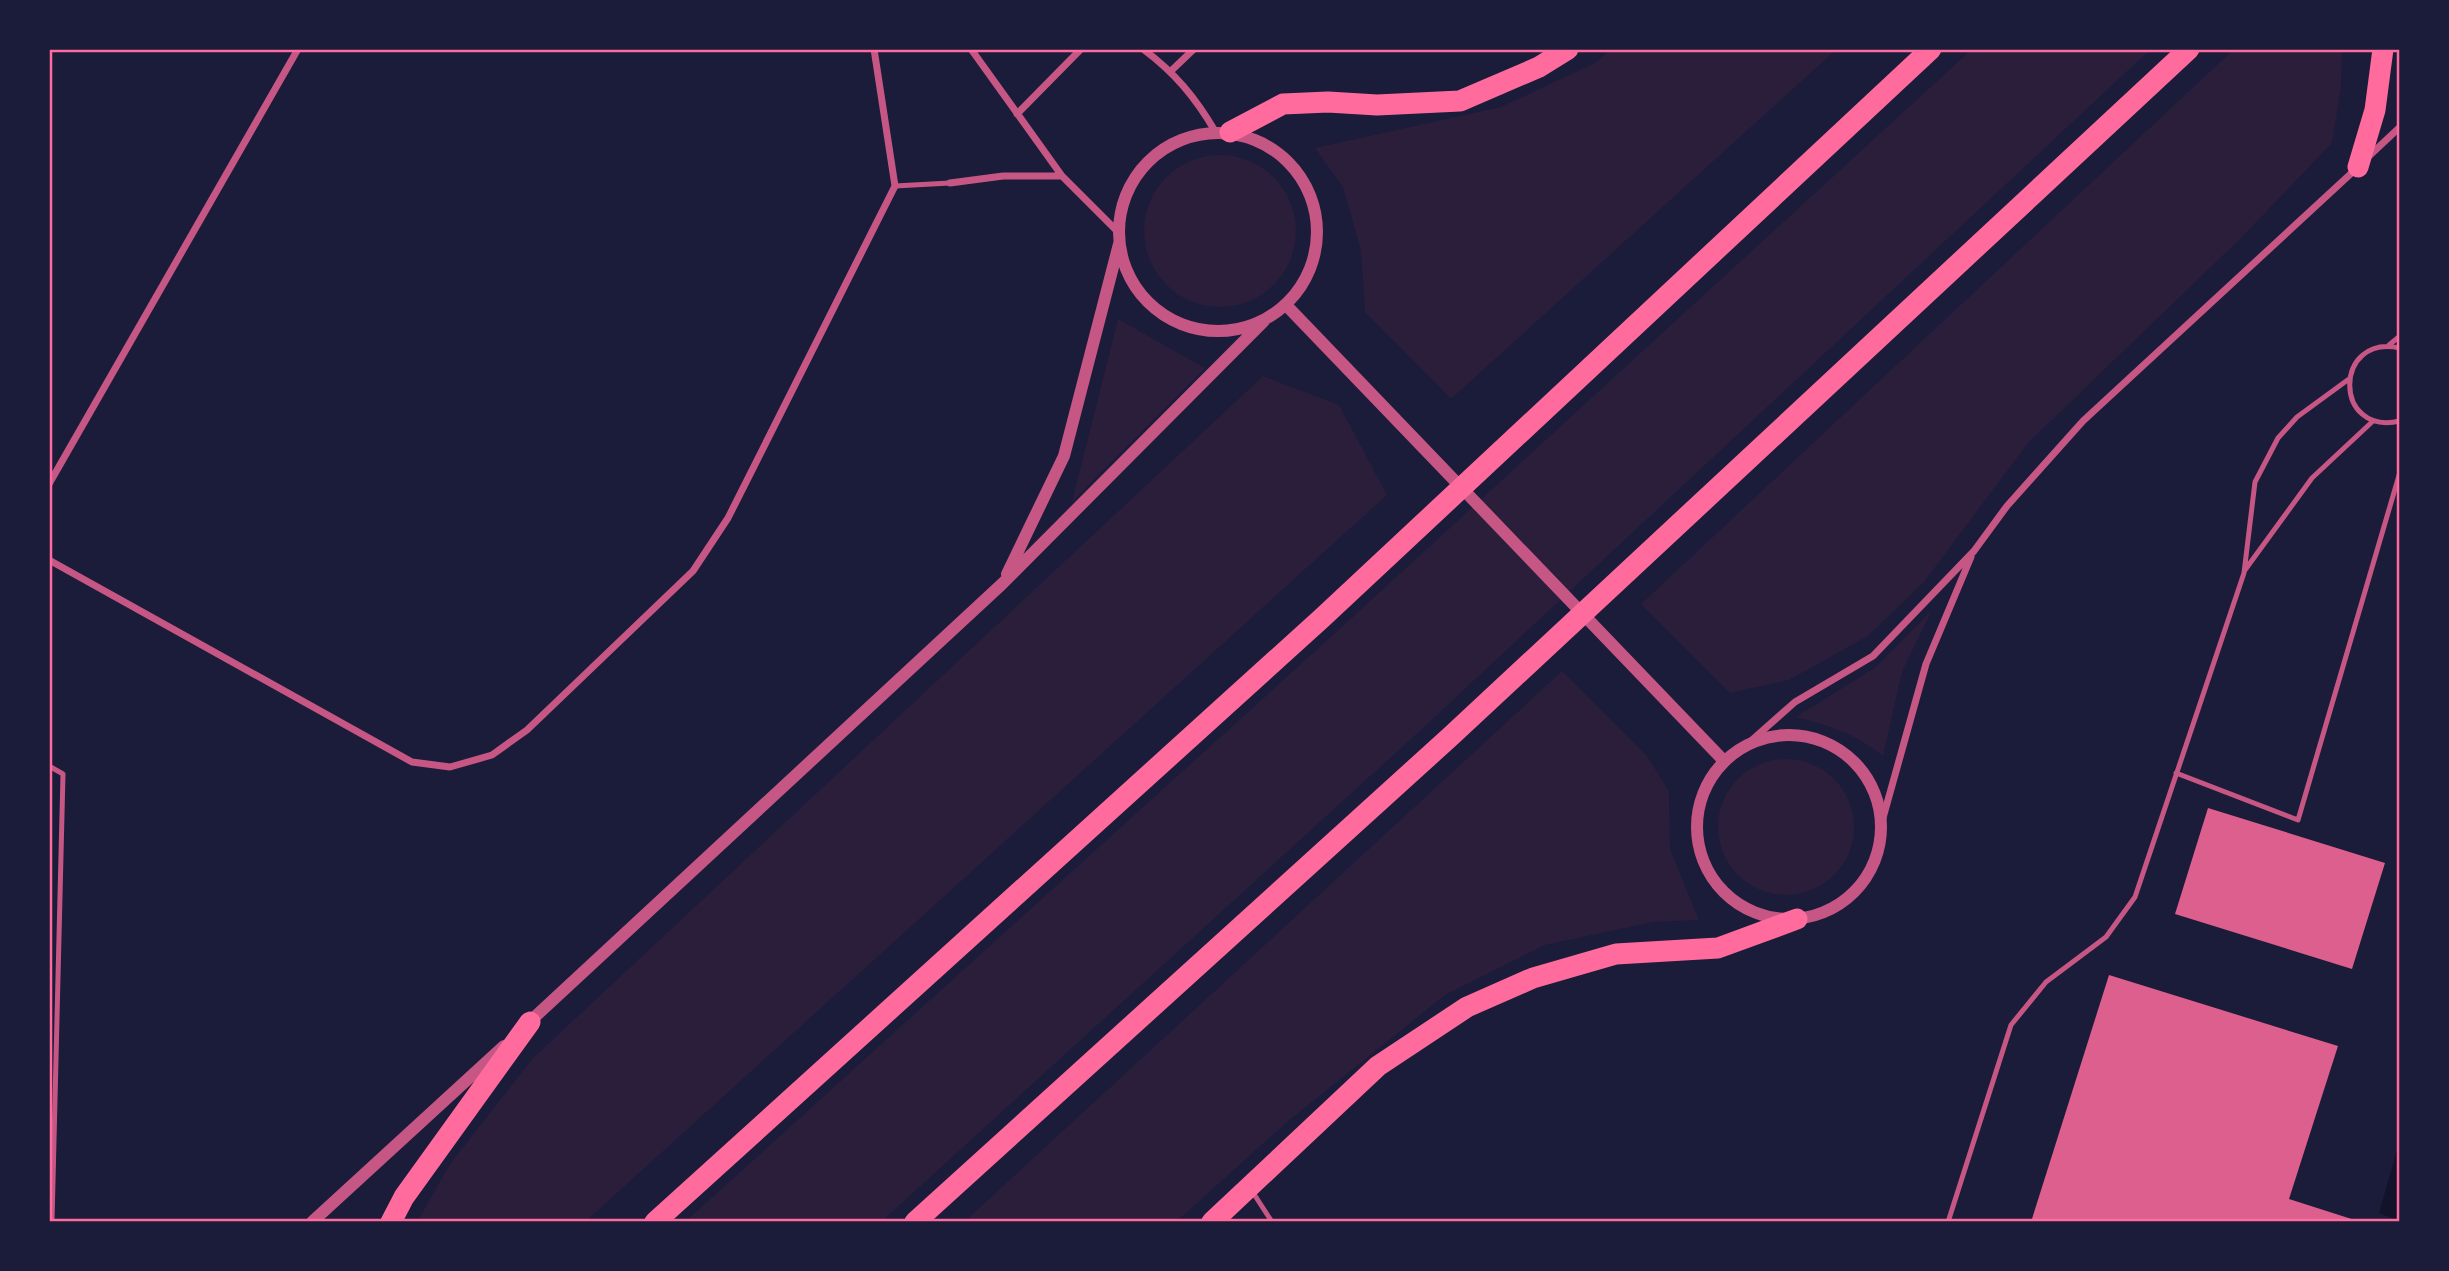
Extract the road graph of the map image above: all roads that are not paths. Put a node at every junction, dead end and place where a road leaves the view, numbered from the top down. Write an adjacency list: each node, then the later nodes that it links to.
1 (298, 49): 29 (street)
2 (873, 49): 18 (street)
3 (971, 49): 12 (street)
4 (1081, 49): 12 (street)
5 (1143, 49): 11 (street)
6 (1194, 49): 11 (street)
7 (1568, 49): 14 (highway)
8 (1931, 49): 45 (highway)
9 (2189, 49): 46 (highway)
10 (2383, 49): 15 (highway)
11 (1172, 70): 14 (street)
12 (1017, 114): 16 (street)
13 (2400, 127): 15 (street)
14 (1222, 132): 19 (street); 20 (street)
15 (2358, 167): 30 (street)
16 (1062, 176): 17 (street); 19 (street)
17 (950, 183): 18 (lane)
18 (895, 186): 31 (street)
19 (1118, 238): 21 (street); 33 (street)
20 (1286, 305): 21 (street); 35 (street)
21 (1264, 321): 33 (street)
22 (2400, 336): 23 (lane)
23 (2389, 345): 24 (lane); 25 (lane)
24 (2400, 348)
25 (2349, 379): 26 (lane); 32 (lane)
26 (2372, 421): 27 (lane); 32 (lane)
27 (2400, 421)
28 (2400, 472): 37 (lane)
29 (49, 484)
30 (1974, 551): 34 (street); 38 (street)
31 (49, 560)
32 (2244, 573): 37 (lane)
33 (1002, 584): 40 (street)
34 (1744, 747): 35 (street); 38 (street)
35 (1724, 761): 39 (street)
36 (49, 766): 42 (lane)
37 (2176, 773): 49 (lane)
38 (1881, 825): 39 (street)
39 (1797, 919): 41 (highway)
40 (530, 1021): 43 (street); 44 (highway)
41 (1250, 1188): 47 (highway); 48 (lane)
42 (52, 1222)
43 (312, 1222)
44 (391, 1222)
45 (655, 1222)
46 (915, 1222)
47 (1212, 1222)
48 (1272, 1222)
49 (1948, 1222)

